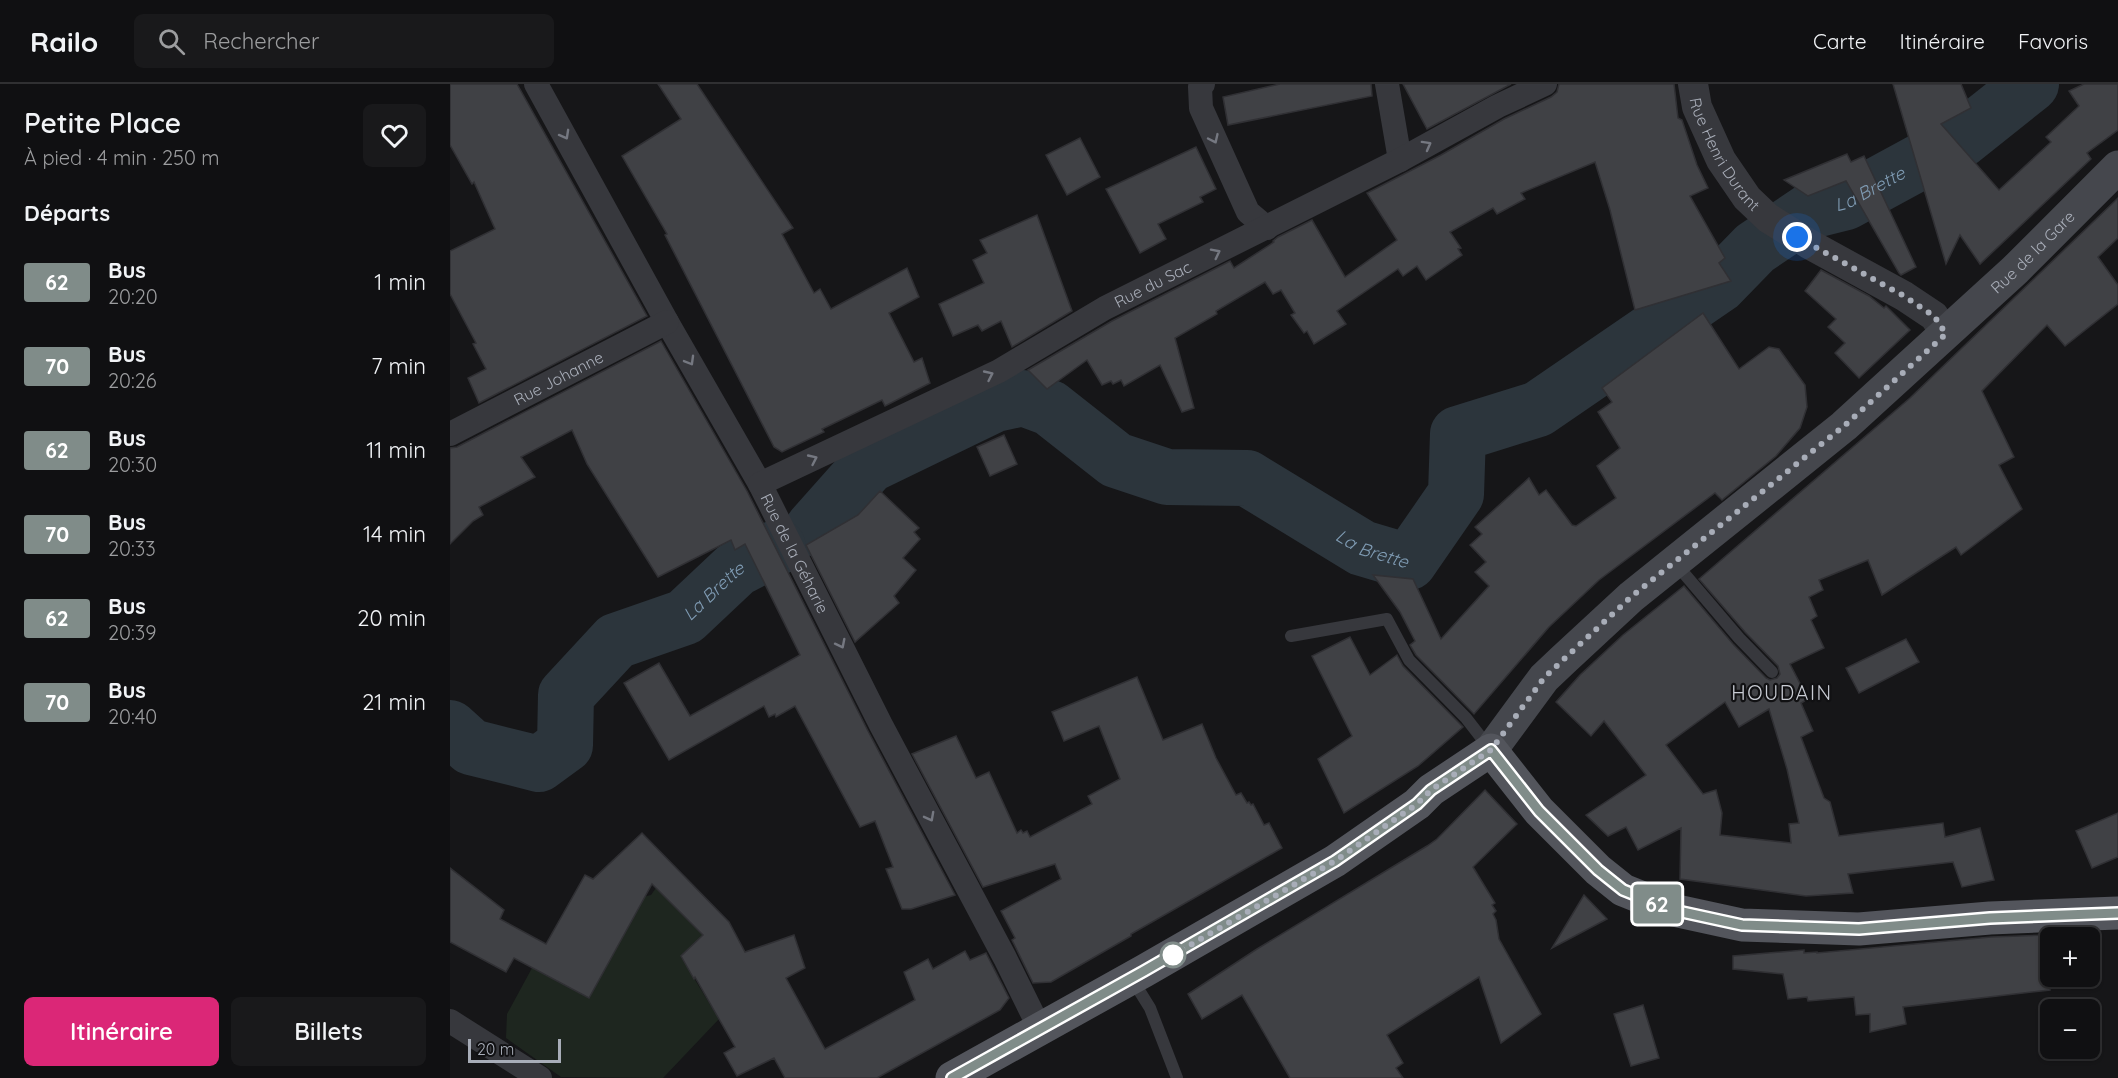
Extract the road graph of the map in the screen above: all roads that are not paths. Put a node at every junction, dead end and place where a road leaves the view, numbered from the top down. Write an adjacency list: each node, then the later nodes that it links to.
1 (536, 84): 9 (street, Rue de la Géharie, one-way to 9)
2 (1387, 84): 6 (street)
3 (1545, 84): 6 (street, Rue du Sac, one-way to 3)
4 (1694, 84): 10 (street, Rue Henri Durant)
5 (1200, 85): 8 (street, one-way to 8)
6 (1400, 160): 8 (street, Rue du Sac)
7 (2118, 167): 10 (main road, Rue de la Gare)
8 (1267, 228): 12 (street, Rue du Sac, one-way to 8)
9 (667, 321): 11 (street, Rue Johanne); 12 (street, Rue de la Géharie, one-way to 12)
10 (1946, 334): 13 (main road, Rue de la Gare)
11 (450, 434)
12 (760, 484): 20 (street, Rue de la Géharie, one-way to 20)
13 (1676, 563): 15 (lane); 16 (main road, Rue de la Gare)
14 (1291, 636): 16 (lane)
15 (1772, 672)
16 (1491, 750): 17 (main road); 18 (main road)
17 (2118, 913)
18 (1131, 978): 20 (main road); 23 (lane)
19 (450, 1021): 21 (street)
20 (1040, 1029): 22 (main road)
21 (540, 1078)
22 (952, 1078)
23 (1177, 1078)

